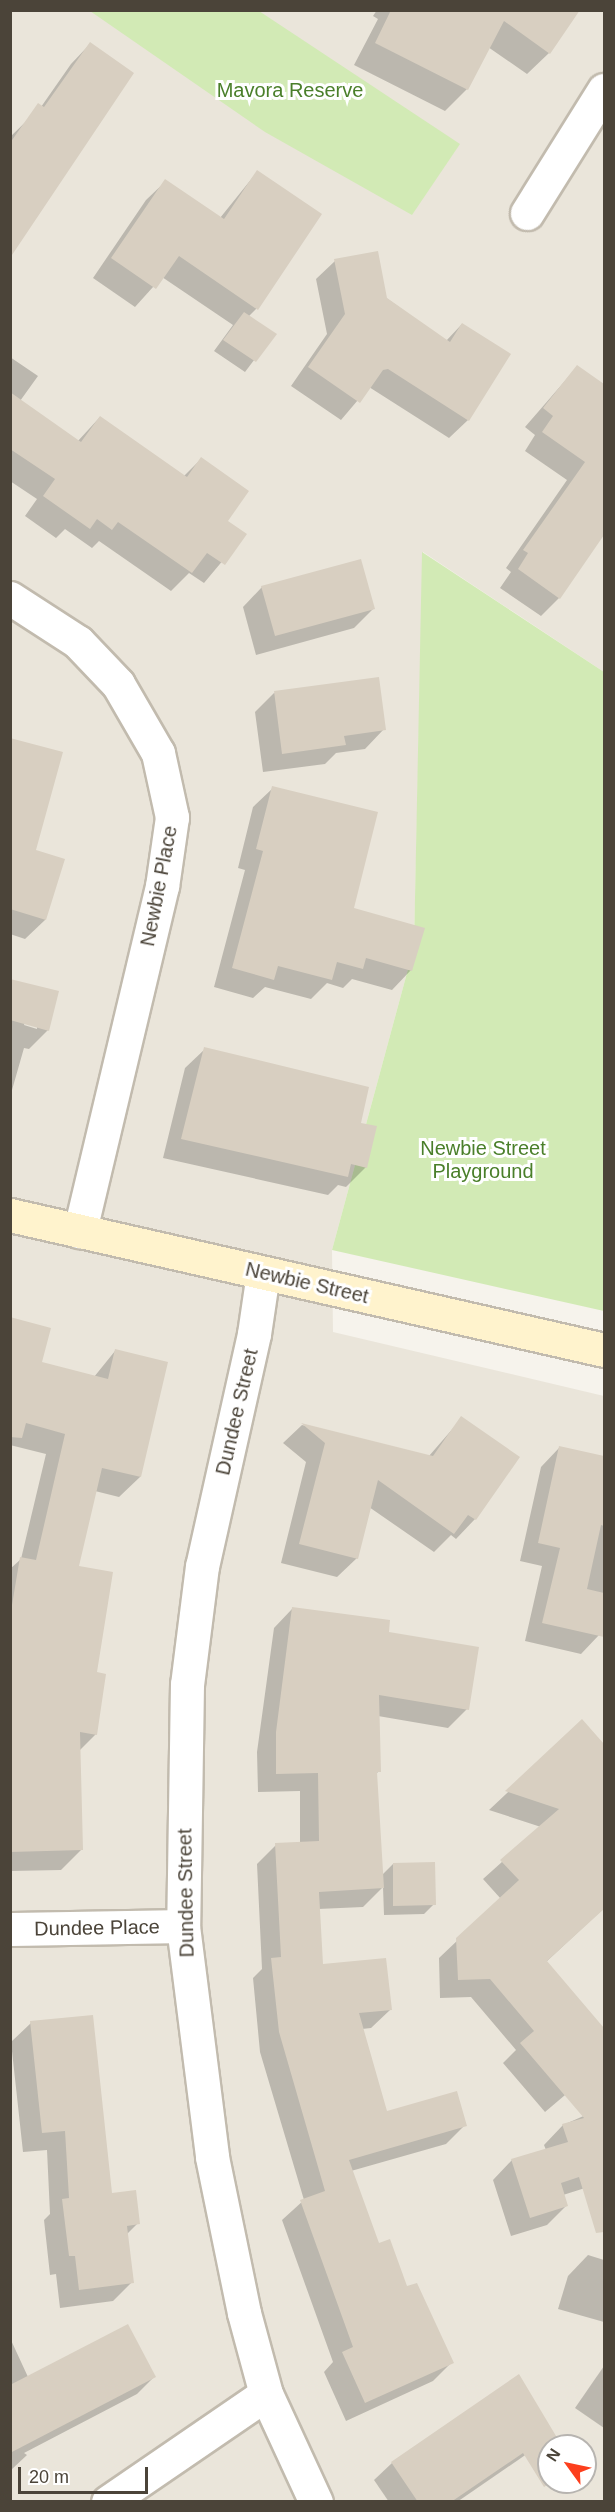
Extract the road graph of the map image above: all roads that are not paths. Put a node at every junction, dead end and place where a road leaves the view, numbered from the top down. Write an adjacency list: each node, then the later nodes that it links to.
1 (604, 90): 2 (street)
2 (527, 213)
3 (10, 598): 5 (street, Newbie Place)
4 (10, 1215): 5 (street, Newbie Street)
5 (80, 1231): 6 (street, Newbie Street)
6 (263, 1273): 7 (street, Newbie Street); 8 (street, Dundee Street)
7 (604, 1350)
8 (183, 1926): 9 (street, Dundee Place); 10 (street, Dundee Street)
9 (10, 1929)
10 (266, 2394): 11 (street); 12 (street, Dundee Street)
11 (108, 2502)
12 (315, 2502)

